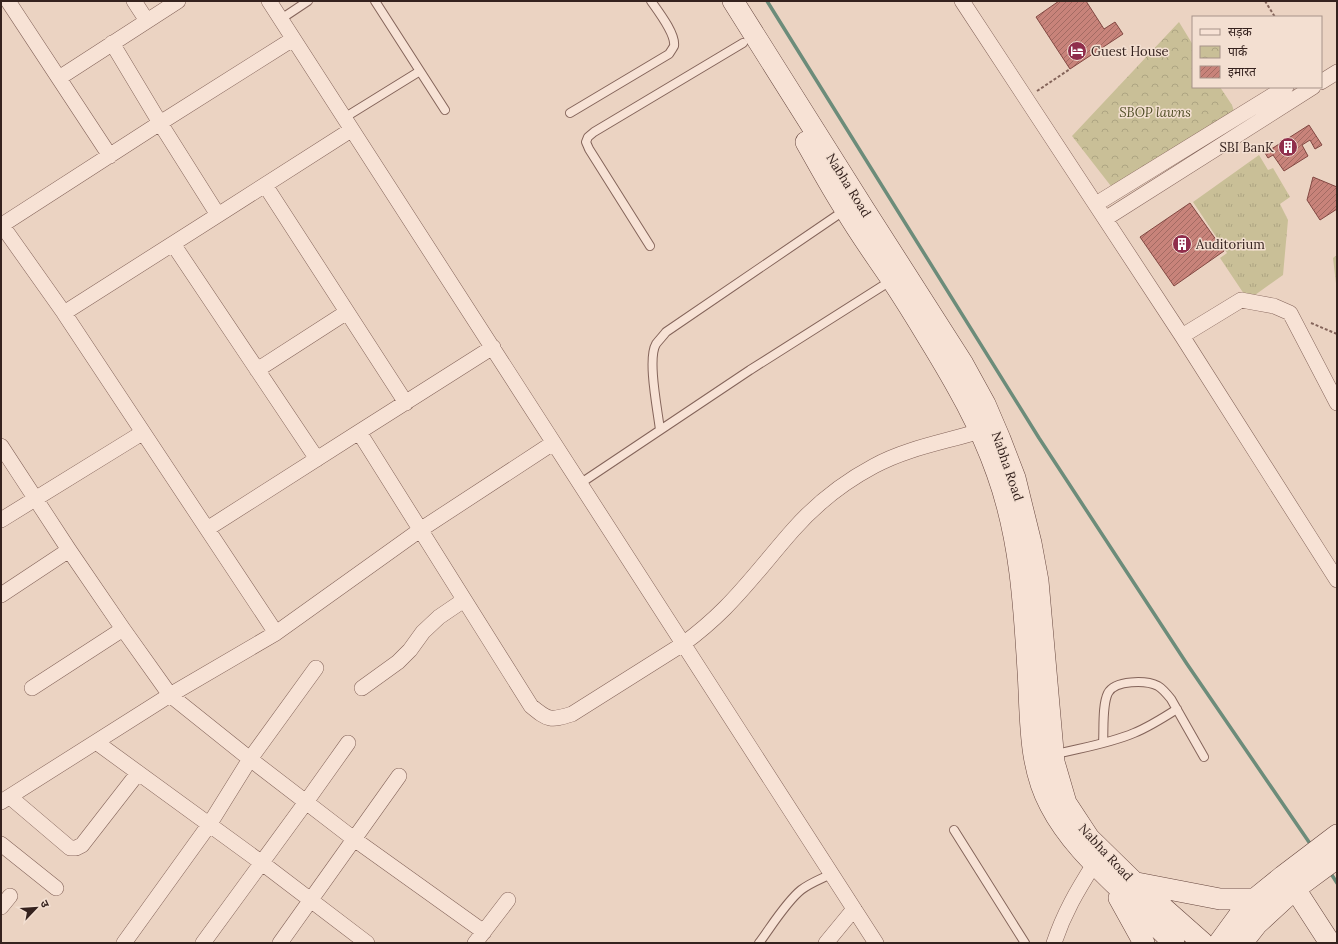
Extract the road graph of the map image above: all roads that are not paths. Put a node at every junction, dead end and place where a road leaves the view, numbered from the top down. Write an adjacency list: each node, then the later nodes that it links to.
1 (8, 1): 18 (street)
2 (134, 1): 12 (street)
3 (178, 1): 12 (street)
4 (269, 1): 11 (street)
5 (308, 1): 11 (lane)
6 (375, 1): 16 (lane)
7 (651, 1): 23 (lane)
8 (718, 1): 15 (main road, Nabha Road)
9 (734, 1): 35 (main road, Nabha Road)
10 (962, 1): 28 (street)
11 (281, 19): 13 (street)
12 (147, 21): 14 (street)
13 (293, 40): 24 (street); 25 (street)
14 (112, 43): 18 (street); 24 (street)
15 (743, 43): 29 (main road, Nabha Road); 34 (lane)
16 (420, 71): 22 (lane); 25 (lane)
17 (1337, 72): 19 (street)
18 (58, 78): 26 (street)
19 (1322, 81)
20 (1284, 88): 28 (street)
21 (1311, 88): 31 (street)
22 (445, 110)
23 (570, 113)
24 (160, 123): 26 (street); 30 (street)
25 (348, 124): 27 (street); 39 (street)
26 (110, 156): 32 (street)
27 (265, 185): 30 (street); 36 (street)
28 (1096, 204): 31 (street)
29 (845, 210): 35 (main road, Nabha Road); 43 (lane)
30 (218, 215): 33 (street)
31 (1105, 219): 38 (street)
32 (2, 224): 37 (street)
33 (173, 244): 37 (street); 40 (street)
34 (650, 246)
35 (898, 276): 43 (lane); 44 (main road, Nabha Road); 70 (main road, Nabha Road)
36 (347, 312): 40 (street); 41 (street)
37 (64, 313): 46 (street)
38 (1182, 336): 42 (street); 56 (street)
39 (493, 347): 41 (street); 47 (street)
40 (257, 370): 49 (street)
41 (406, 403): 45 (street)
42 (1337, 403)
43 (660, 430): 50 (lane)
44 (980, 431): 61 (street); 70 (main road, Nabha Road)
45 (359, 432): 49 (street); 54 (street)
46 (142, 433): 51 (street); 53 (street)
47 (553, 443): 50 (street); 54 (street)
48 (1, 446): 51 (street)
49 (317, 459): 53 (street)
50 (581, 483): 61 (street)
51 (35, 498): 52 (street); 55 (street)
52 (1, 520)
53 (207, 529): 60 (street)
54 (420, 530): 58 (street); 60 (street)
55 (69, 550): 57 (street); 59 (street)
56 (1337, 580)
57 (1, 595)
58 (464, 600): 61 (street); 64 (street)
59 (123, 629): 63 (street); 65 (street)
60 (276, 633): 65 (street)
61 (683, 644): 85 (street)
62 (316, 668): 72 (street)
63 (32, 688)
64 (362, 688)
65 (170, 695): 67 (street); 72 (street)
66 (1177, 709): 69 (lane); 69 (lane); 71 (lane)
67 (96, 742): 73 (street); 75 (street)
68 (348, 742): 76 (street)
69 (1103, 743): 70 (lane)
70 (1044, 757): 84 (main road, Nabha Road); 87 (main road, Nabha Road)
71 (1204, 757)
72 (250, 760): 76 (street); 77 (street)
73 (138, 773): 75 (street); 77 (street)
74 (399, 776): 80 (street)
75 (5, 800)
76 (306, 802): 80 (street); 83 (street)
77 (209, 825): 83 (street); 95 (street)
78 (954, 830): 102 (lane)
79 (1337, 834): 82 (main road)
80 (354, 839): 91 (street); 94 (street)
81 (1, 844): 88 (street)
82 (1324, 859): 89 (main road); 90 (main road)
83 (262, 863): 91 (street); 96 (street)
84 (1094, 864): 86 (main road, Nabha Road); 103 (street)
85 (831, 874): 93 (street); 99 (lane)
86 (1111, 880): 104 (main road); 105 (main road, Nabha Road)
87 (1134, 882): 90 (main road); 106 (main road, Nabha Road)
88 (56, 888)
89 (1295, 889): 108 (main road); 109 (main road)
90 (1255, 899): 107 (main road)
91 (311, 900): 97 (street); 98 (street)
92 (508, 900): 94 (street)
93 (854, 909): 100 (street); 101 (street)
94 (480, 937)
95 (124, 943)
96 (202, 943)
97 (280, 943)
98 (367, 943)
99 (759, 943)
100 (826, 943)
101 (876, 943)
102 (1025, 943)
103 (1054, 943)
104 (1144, 943)
105 (1174, 943)
106 (1203, 943)
107 (1219, 943)
108 (1242, 943)
109 (1330, 943)

